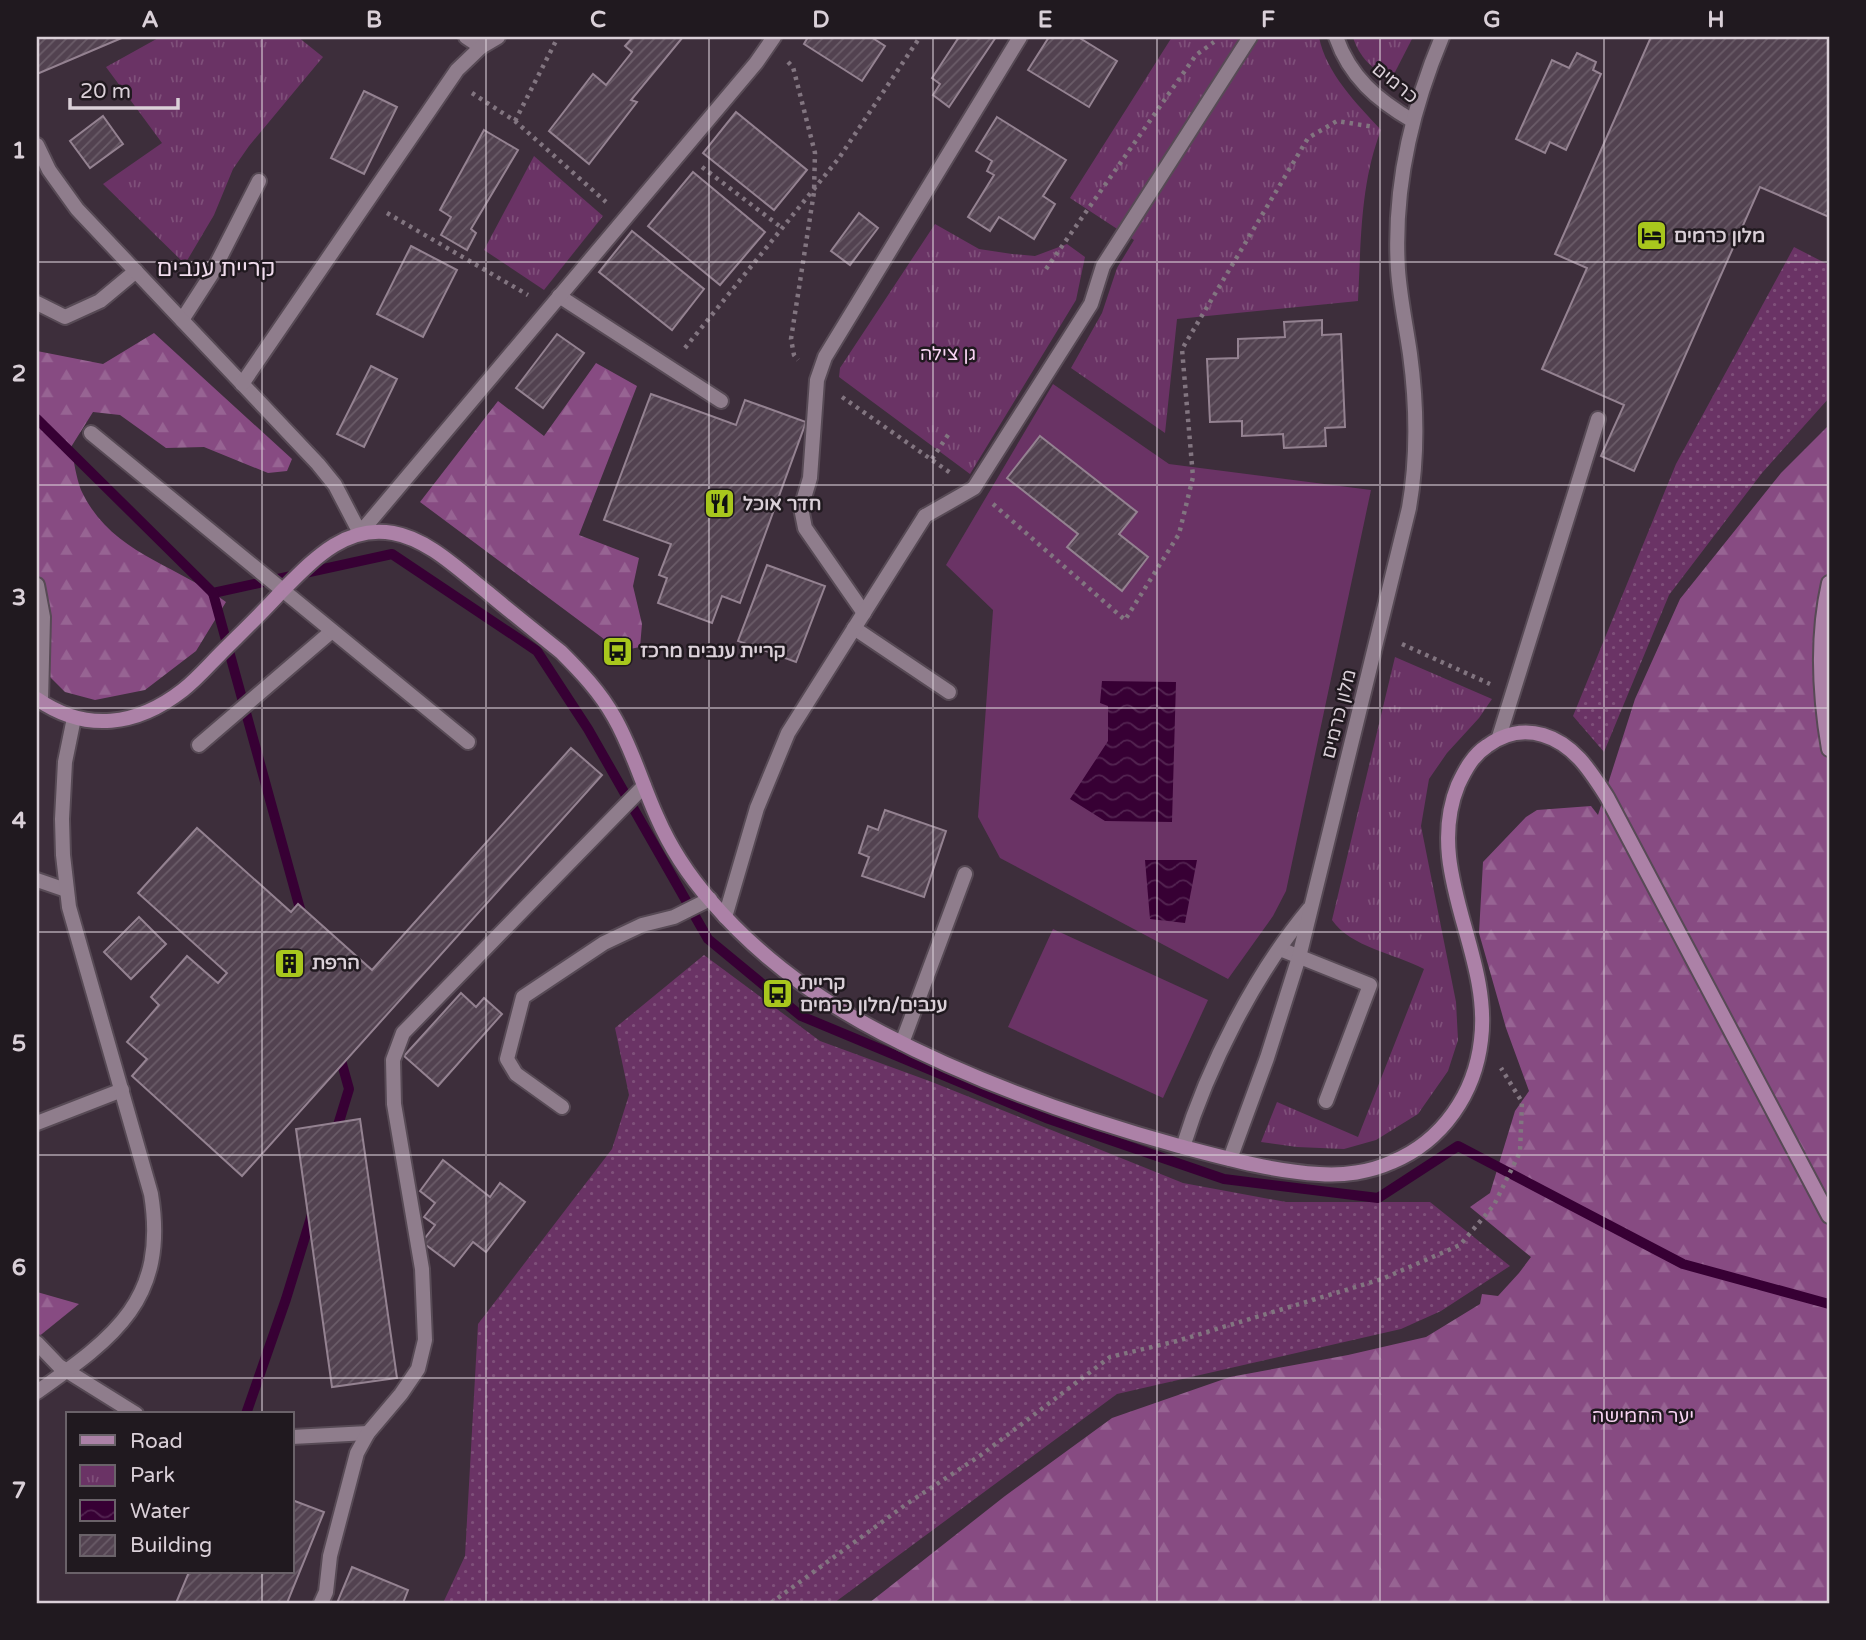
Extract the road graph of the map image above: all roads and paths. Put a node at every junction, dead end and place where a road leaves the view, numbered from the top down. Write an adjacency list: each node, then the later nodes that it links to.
1 (466, 37): 11 (street)
2 (498, 37): 11 (street)
3 (558, 37): 13 (path)
4 (920, 37): 19 (path)
5 (1020, 37): 28 (street)
6 (1221, 37): 22 (path)
7 (1250, 37): 39 (street)
8 (1336, 37): 14 (street, כרמים)
9 (1442, 37): 14 (street, מלון כרמים)
10 (771, 41): 16 (street); 19 (path)
11 (481, 47): 12 (street)
12 (452, 79): 13 (path); 20 (street)
13 (515, 121): 18 (path)
14 (1411, 127): 40 (path); 43 (street, מלון כרמים)
15 (37, 145): 23 (street)
16 (681, 152): 21 (path); 24 (street)
17 (259, 181): 26 (street)
18 (590, 188)
19 (814, 188): 21 (path); 28 (path)
20 (367, 201): 24 (path); 29 (street)
21 (782, 228): 27 (path)
22 (1046, 269)
23 (136, 271): 25 (street); 26 (street)
24 (554, 302): 27 (street); 35 (street)
25 (37, 303)
26 (182, 320): 29 (street)
27 (669, 367): 30 (street)
28 (817, 380): 39 (street)
29 (242, 384): 35 (street)
30 (721, 401)
31 (1598, 419): 45 (street)
32 (950, 432): 34 (path)
33 (91, 433): 38 (street)
34 (932, 459)
35 (360, 533): 38 (main road); 52 (main road)
36 (1829, 583): 51 (main road)
37 (37, 585): 46 (street)
38 (283, 591): 42 (street); 47 (main road)
39 (864, 613): 41 (street)
40 (1125, 620)
41 (854, 628): 44 (street); 58 (street)
42 (332, 631): 49 (street); 50 (street)
43 (1378, 634): 45 (path); 57 (street, מלון כרמים)
44 (949, 692)
45 (1513, 694): 48 (street)
46 (39, 700): 47 (main road)
47 (74, 718): 55 (street)
48 (1499, 737): 61 (main road); 69 (main road)
49 (468, 743)
50 (200, 745)
51 (1829, 750)
52 (644, 786): 56 (main road); 74 (street)
53 (965, 874): 62 (street)
54 (37, 880): 55 (street)
55 (66, 890): 63 (street)
56 (710, 899): 58 (main road); 65 (street)
57 (1312, 905): 59 (street, מלון כרמים); 60 (street, מלון כרמים)
58 (725, 917): 62 (main road)
59 (1280, 949): 60 (street); 67 (street, מלון כרמים)
60 (1299, 957): 64 (street); 68 (street, מלון כרמים)
61 (1482, 1037): 68 (main road); 77 (path)
62 (902, 1043): 67 (main road)
63 (122, 1090): 66 (street); 71 (street)
64 (1326, 1101)
65 (562, 1107)
66 (37, 1124)
67 (1183, 1147): 68 (main road)
68 (1230, 1159)
69 (1829, 1216)
70 (37, 1343): 71 (street)
71 (67, 1371): 72 (street); 73 (street)
72 (37, 1392)
73 (133, 1412)
74 (368, 1433): 75 (street); 76 (street)
75 (294, 1437)
76 (321, 1603)
77 (771, 1603)

